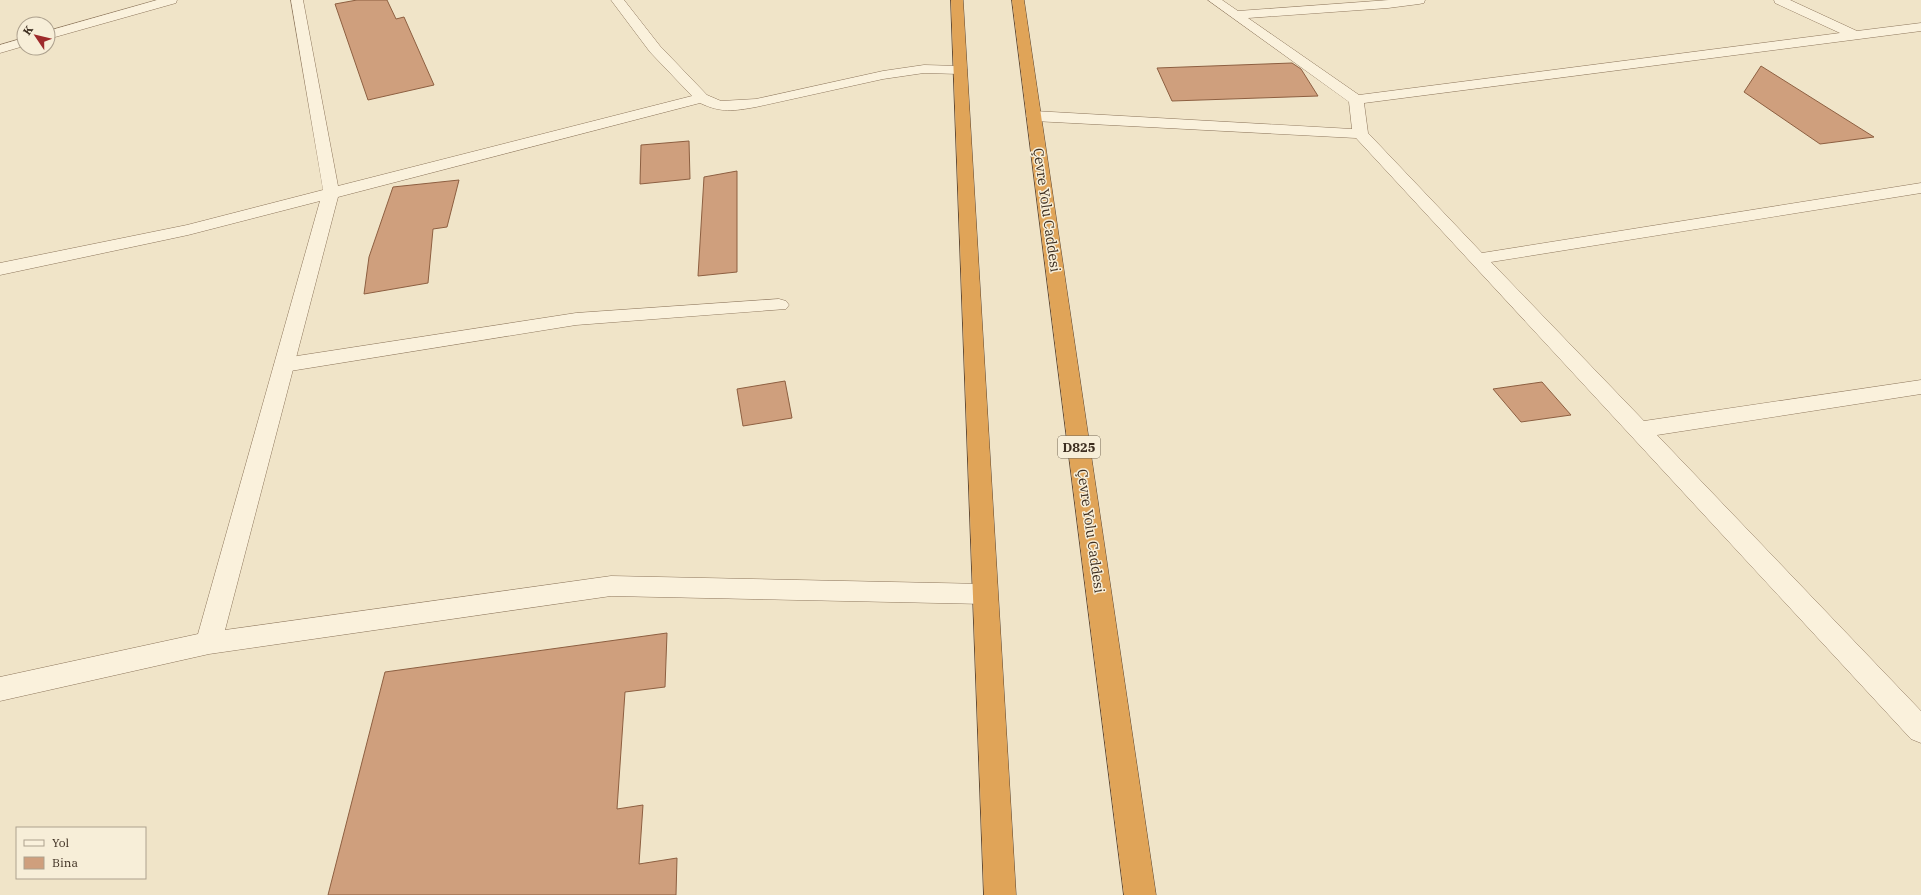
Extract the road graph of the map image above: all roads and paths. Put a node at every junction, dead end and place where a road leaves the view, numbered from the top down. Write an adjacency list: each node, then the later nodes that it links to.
1 (171, 0): 11 (street)
2 (297, 0): 21 (street)
3 (617, 0): 16 (street)
4 (957, 0): 15 (highway)
5 (1018, 0): 18 (highway, Çevre Yolu Caddesi / D825)
6 (1214, 0): 9 (street)
7 (1419, 0): 9 (street)
8 (1780, 0): 12 (street)
9 (1235, 15): 17 (street)
10 (1921, 27): 12 (street)
11 (56, 33)
12 (1854, 35): 17 (street)
13 (16, 44): 14 (street)
14 (0, 49)
15 (960, 70): 16 (street); 28 (highway)
16 (702, 98): 21 (street)
17 (1356, 100): 19 (street)
18 (1034, 116): 19 (street); 33 (highway, Çevre Yolu Caddesi / D825)
19 (1360, 134): 22 (street)
20 (1921, 188): 22 (street)
21 (330, 193): 23 (street); 25 (street)
22 (1477, 259): 27 (street)
23 (0, 269)
24 (779, 305): 25 (street)
25 (284, 365): 29 (street)
26 (1921, 388): 27 (street)
27 (1638, 430): 31 (street)
28 (985, 594): 29 (street); 32 (highway)
29 (209, 643): 30 (street)
30 (0, 689)
31 (1921, 730)
32 (1000, 895)
33 (1140, 895)

